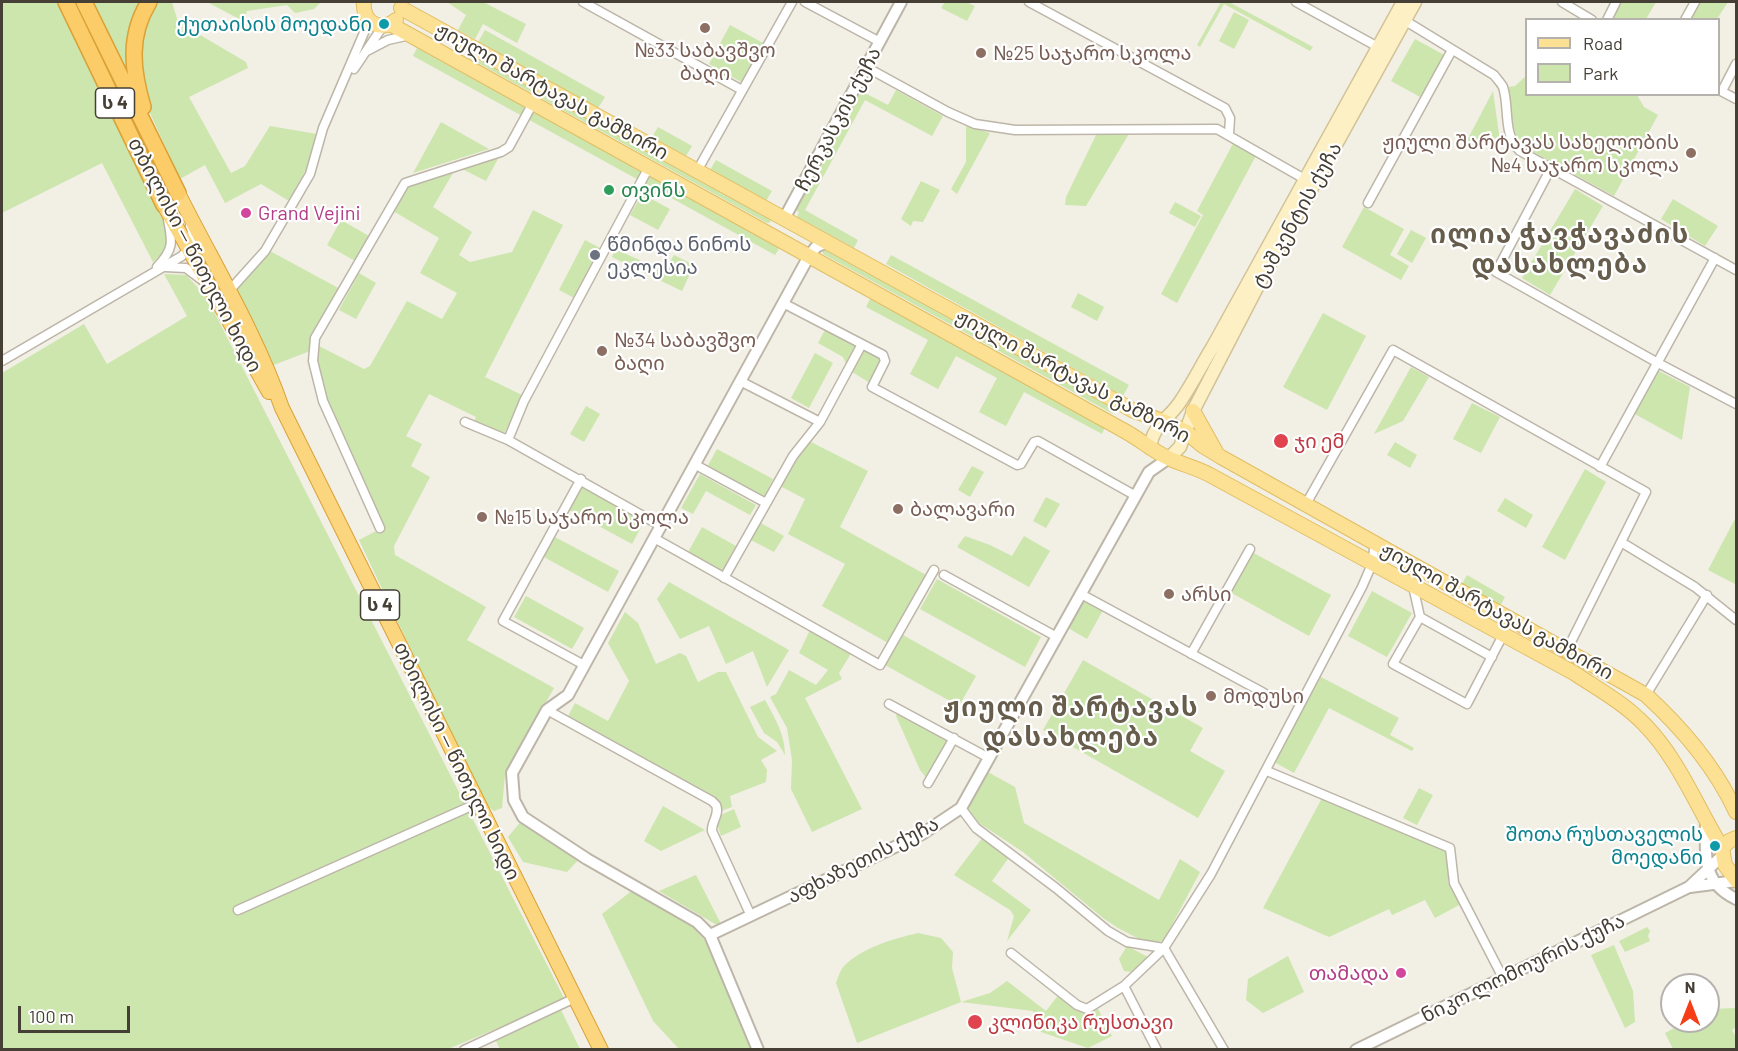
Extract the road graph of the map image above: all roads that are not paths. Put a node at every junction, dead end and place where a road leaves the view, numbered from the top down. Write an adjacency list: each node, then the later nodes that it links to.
1 (66, 2): 43 (highway, თბილისი — წითელი ხიდი / ს 4)
2 (84, 2): 36 (highway, თბილისი — წითელი ხიდი / ს 4)
3 (149, 2): 36 (highway)
4 (583, 2): 31 (street)
5 (792, 2): 31 (street)
6 (806, 2): 24 (street)
7 (902, 2): 24 (street, ჩერკასკის ქუჩა)
8 (1029, 2): 35 (street)
9 (1296, 2): 25 (street)
10 (1403, 2): 25 (main road, ტაშკენტის ქუჩა)
11 (1415, 2): 20 (main road, ტაშკენტის ქუჩა)
12 (1562, 2): 17 (street)
13 (1616, 2): 18 (street)
14 (1695, 2): 19 (street)
15 (361, 4): 21 (main road)
16 (401, 5): 22 (main road); 39 (main road, ჟიული შარტავას გამზირი)
17 (1589, 18)
18 (1608, 18)
19 (1685, 18)
20 (1404, 20): 26 (street); 40 (main road, ტაშკენტის ქუჩა)
21 (369, 21): 22 (main road); 30 (street)
22 (387, 25): 23 (main road, ჟიული შარტავას გამზირი); 27 (street)
23 (410, 35): 27 (street); 34 (main road, ჟიული შარტავას გამზირი)
24 (880, 42): 29 (street, ჩერკასკის ქუჩა)
25 (1378, 46): 40 (main road, ტაშკენტის ქუჩა)
26 (1452, 50): 38 (street); 42 (street)
27 (367, 51): 30 (street)
28 (1737, 64): 32 (street)
29 (866, 67): 35 (street); 44 (street, ჩერკასკის ქუჩა)
30 (345, 82): 55 (street)
31 (742, 90): 39 (street)
32 (1720, 90): 33 (street)
33 (1737, 99)
34 (533, 103): 37 (main road, ჟიული შარტავას გამზირი); 80 (street)
35 (1228, 134): 40 (street)
36 (154, 145): 41 (highway, თბილისი — წითელი ხიდი / ს 4)
37 (649, 167): 46 (main road, ჟიული შარტავას გამზირი); 68 (street)
38 (1551, 168): 50 (street); 59 (street)
39 (697, 171): 44 (main road, ჟიული შარტავას გამზირი)
40 (1309, 182): 63 (main road, ტაშკენტის ქუჩა); 64 (main road, ტაშკენტის ქუჩა)
41 (178, 193): 48 (street); 55 (highway, თბილისი — წითელი ხიდი / ს 4)
42 (1368, 203)
43 (164, 205): 48 (highway, თბილისი — წითელი ხიდი / ს 4); 53 (street)
44 (784, 219): 45 (main road, ჟიული შარტავას გამზირი); 46 (street, ჩერკასკის ქუჩა)
45 (808, 232): 47 (main road, ჟიული შარტავას გამზირი); 49 (street)
46 (774, 236): 49 (main road, ჟიული შარტავას გამზირი)
47 (827, 242): 49 (street); 64 (main road, ჟიული შარტავას გამზირი)
48 (189, 249): 51 (street); 54 (highway, თბილისი — წითელი ხიდი / ს 4)
49 (809, 256): 56 (street); 69 (main road, ჟიული შარტავას გამზირი)
50 (1715, 258): 52 (street); 59 (street)
51 (164, 267): 53 (street); 54 (street)
52 (1737, 270)
53 (152, 272): 58 (street)
54 (208, 286): 62 (highway, თბილისი — წითელი ხიდი / ს 4)
55 (229, 291): 62 (highway, თბილისი — წითელი ხიდი / ს 4)
56 (783, 303): 57 (street); 60 (street)
57 (862, 344): 66 (street); 76 (street)
58 (2, 361)
59 (1658, 363): 61 (street); 73 (street)
60 (740, 381): 66 (street); 72 (street)
61 (1737, 404)
62 (282, 408): 108 (highway, თბილისი — წითელი ხიდი / ს 4)
63 (1193, 411): 67 (main road, ტაშკენტის ქუჩა); 70 (main road)
64 (1163, 421): 67 (main road, ჟიული შარტავას გამზირი); 69 (main road)
65 (465, 422): 68 (street)
66 (820, 422): 77 (street)
67 (1185, 432): 70 (main road, ჟიული შარტავას გამზირი); 71 (main road)
68 (508, 440): 75 (street)
69 (1150, 448): 71 (main road, ჟიული შარტავას გამზირი); 74 (street, აფხაზეთის ქუჩა)
70 (1217, 454): 78 (main road, ჟიული შარტავას გამზირი)
71 (1169, 458): 74 (street, აფხაზეთის ქუჩა); 85 (main road, ჟიული შარტავას გამზირი)
72 (694, 464): 77 (street); 79 (street)
73 (1600, 467): 78 (street); 82 (street)
74 (1149, 472): 76 (street, აფხაზეთის ქუჩა)
75 (581, 479): 79 (street); 99 (street)
76 (1136, 496): 90 (street, აფხაზეთის ქუჩა)
77 (766, 503): 88 (street)
78 (1306, 504): 83 (main road, ჟიული შარტავას გამზირი)
79 (661, 526): 81 (street)
80 (380, 528)
81 (654, 538): 88 (street); 99 (street)
82 (1621, 542): 91 (street); 96 (street)
83 (1375, 543): 85 (street); 96 (main road, ჟიული შარტავას გამზირი)
84 (1250, 549): 97 (street)
85 (1372, 564): 89 (main road, ჟიული შარტავას გამზირი); 106 (street)
86 (934, 570): 88 (street)
87 (944, 575): 95 (street)
88 (724, 578)
89 (1413, 586): 92 (street); 94 (main road, ჟიული შარტავას გამზირი)
90 (1081, 594): 95 (street, აფხაზეთის ქუჩა); 97 (street)
91 (1707, 595): 93 (street); 101 (street)
92 (1420, 617): 98 (street); 98 (street)
93 (1737, 620)
94 (1503, 635): 98 (street); 111 (main road, ჟიული შარტავას გამზირი)
95 (1057, 637): 105 (street, აფხაზეთის ქუჩა)
96 (1567, 650): 101 (main road, ჟიული შარტავას გამზირი)
97 (1191, 654): 100 (street)
98 (1492, 657)
99 (584, 665): 103 (street)
100 (1264, 693)
101 (1646, 695): 110 (main road, ჟიული შარტავას გამზირი)
102 (889, 704): 104 (street)
103 (547, 710): 120 (street); 121 (street)
104 (954, 738): 105 (street); 107 (street)
105 (989, 758): 109 (street, აფხაზეთის ქუჩა)
106 (1267, 771): 122 (street); 124 (street)
107 (928, 783)
108 (478, 803): 119 (street); 126 (highway, თბილისი — წითელი ხიდი / ს 4)
109 (961, 808): 120 (street, აფხაზეთის ქუჩა); 122 (street)
110 (1736, 810)
111 (1706, 821): 113 (main road); 114 (street)
112 (1737, 838): 113 (main road)
113 (1722, 852): 114 (street); 115 (main road)
114 (1707, 871): 116 (street); 117 (street, ნიკო ლომოურის ქუჩა)
115 (1737, 880): 116 (street)
116 (1716, 884): 117 (street, ნიკო ლომოურის ქუჩა); 118 (street)
117 (1689, 887): 124 (street, ნიკო ლომოურის ქუჩა)
118 (1737, 899)
119 (238, 910)
120 (751, 916): 121 (street, აფხაზეთის ქუჩა)
121 (710, 934): 130 (street)
122 (1164, 948): 125 (street); 132 (street)
123 (1011, 953): 125 (street)
124 (1503, 978): 127 (street, ნიკო ლომოურის ქუჩა)
125 (1124, 986): 131 (street)
126 (575, 998): 128 (street); 129 (highway, თბილისი — წითელი ხიდი / ს 4)
127 (1361, 1049)
128 (464, 1050)
129 (601, 1050)
130 (758, 1050)
131 (1157, 1050)
132 (1224, 1050)

